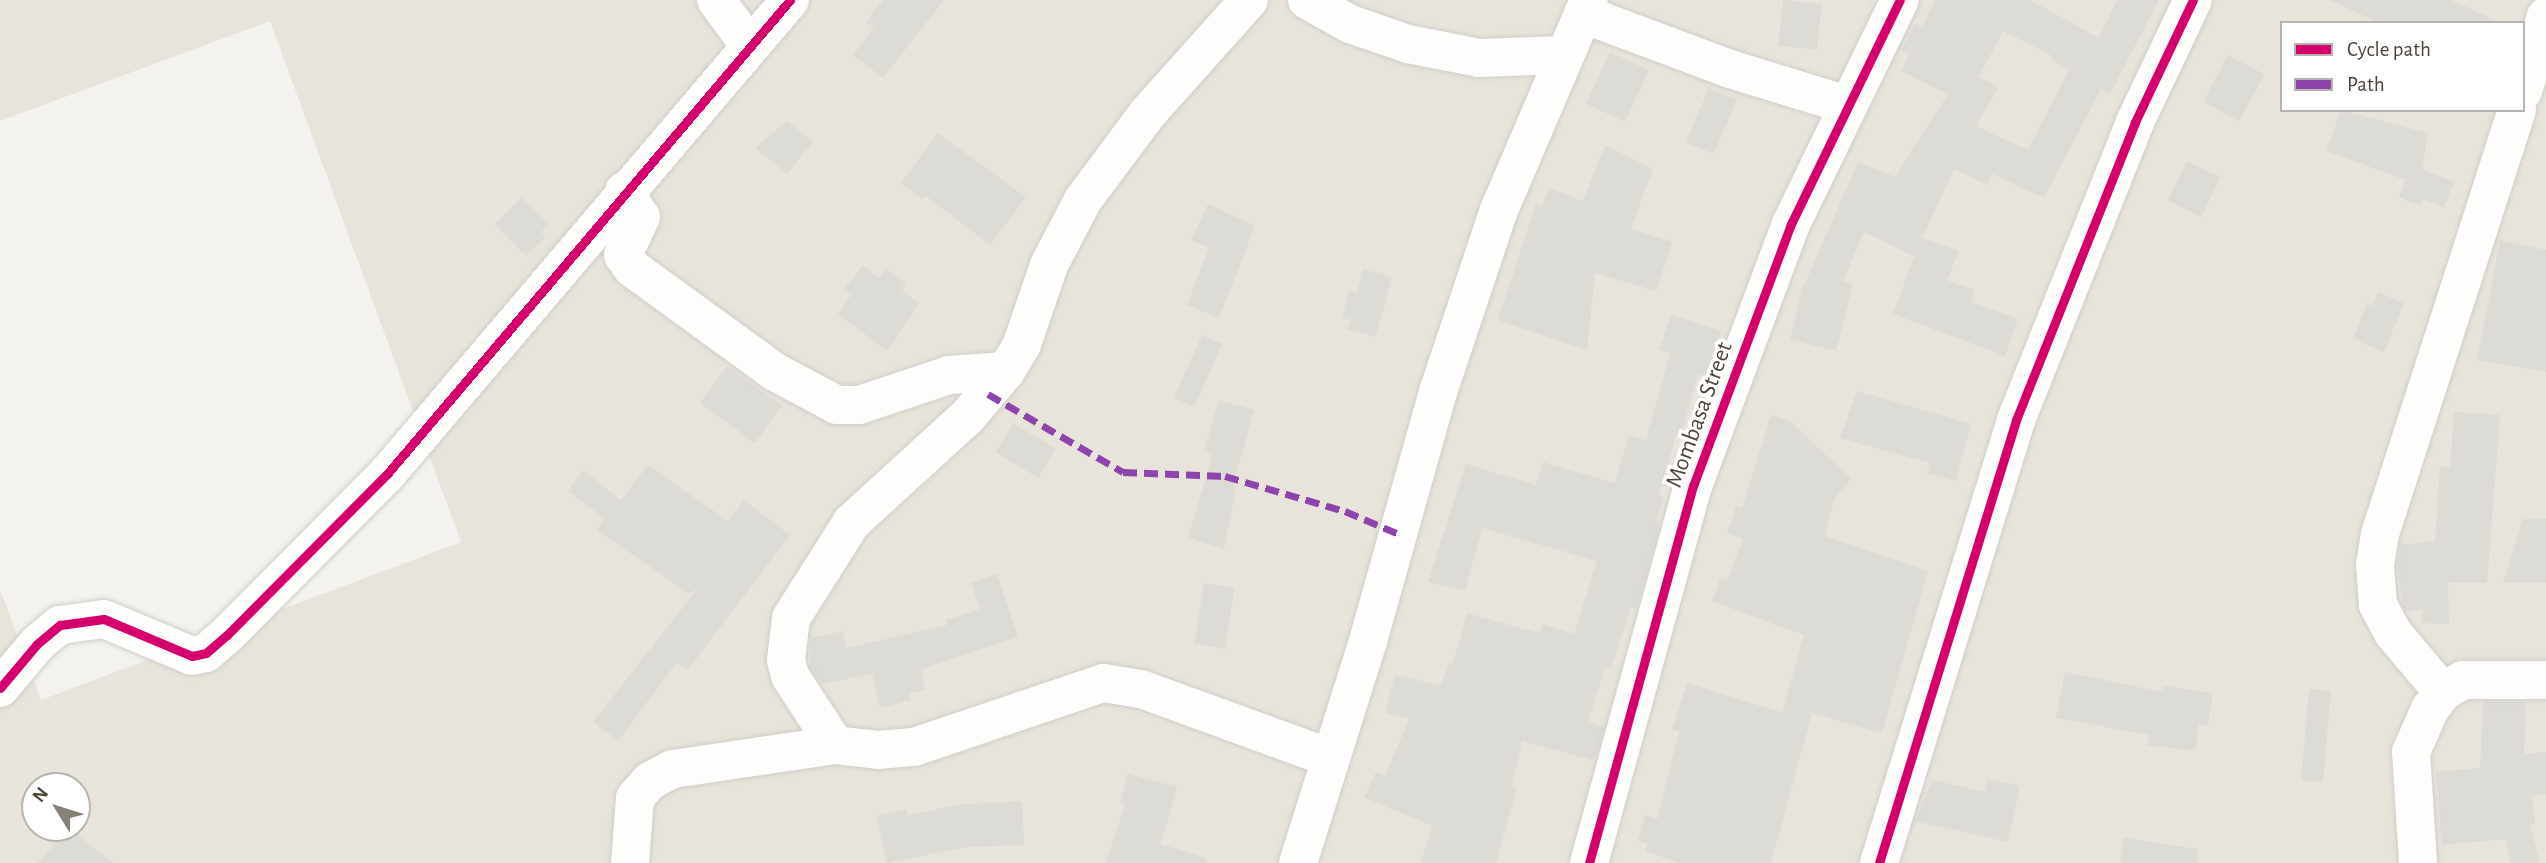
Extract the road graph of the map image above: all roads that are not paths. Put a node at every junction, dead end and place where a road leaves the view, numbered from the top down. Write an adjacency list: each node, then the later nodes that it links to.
1 (716, 0): 9 (street)
2 (790, 0): 9 (street)
3 (1249, 0): 15 (street)
4 (1307, 0): 10 (street)
5 (1900, 0): 12 (street, Mombasa Street)
6 (2193, 0): 24 (street)
7 (1586, 7): 10 (street); 12 (street)
8 (2546, 16): 11 (street)
9 (750, 46): 14 (street)
10 (1562, 55): 20 (street)
11 (2525, 84)
12 (1847, 105): 23 (street, Mombasa Street)
13 (2516, 112): 18 (street)
14 (624, 191): 15 (street); 17 (street)
15 (1006, 371): 19 (street)
16 (2546, 680): 18 (street)
17 (0, 688)
18 (2443, 692): 25 (street)
19 (835, 745): 20 (street); 21 (street)
20 (1328, 757): 22 (street)
21 (630, 863)
22 (1298, 863)
23 (1589, 863)
24 (1880, 863)
25 (2418, 863)

